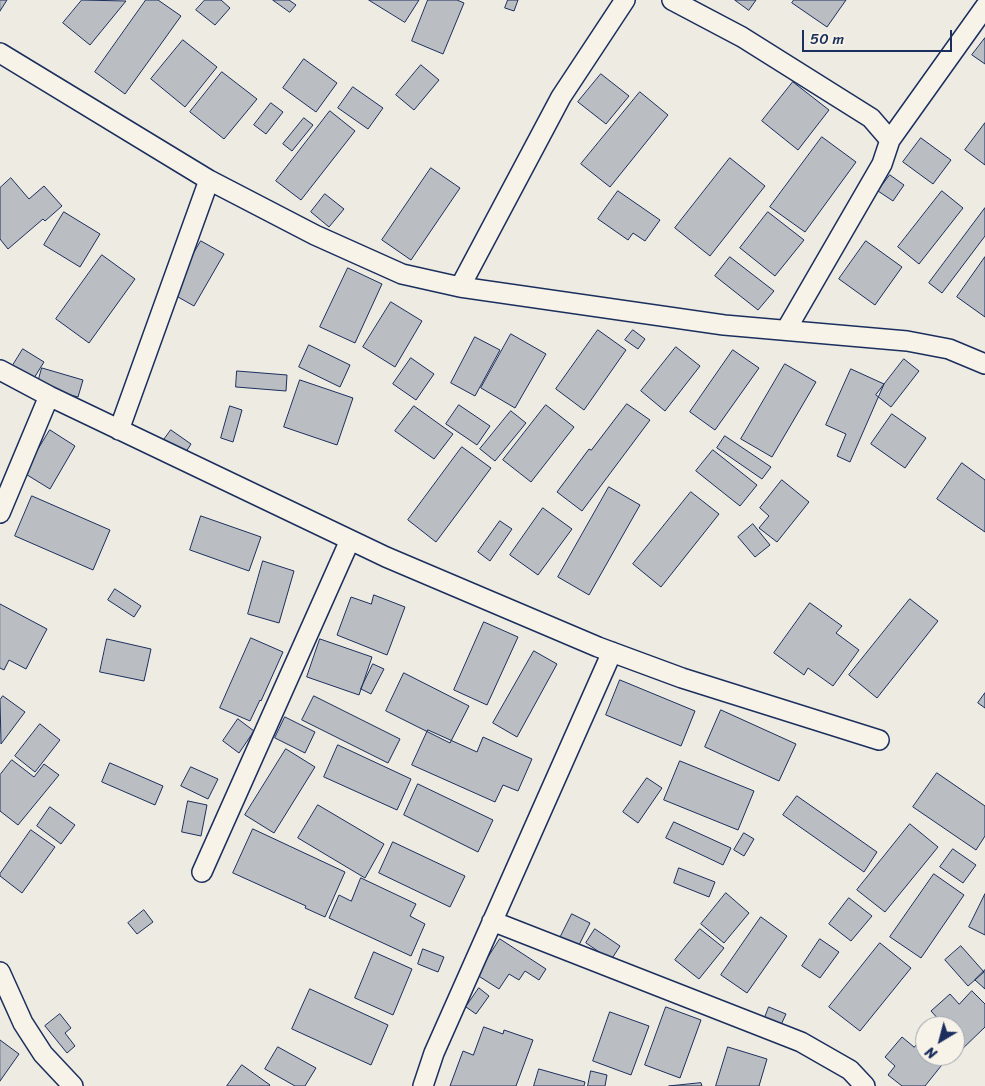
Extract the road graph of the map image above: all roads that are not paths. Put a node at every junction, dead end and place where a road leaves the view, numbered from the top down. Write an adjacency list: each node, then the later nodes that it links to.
1 (625, 0): 7 (street)
2 (672, 0): 5 (street)
3 (985, 8): 5 (street)
4 (0, 53): 6 (street)
5 (890, 140): 8 (street)
6 (209, 180): 7 (street); 12 (street)
7 (460, 287): 8 (street)
8 (786, 330): 9 (street)
9 (985, 364)
10 (0, 370): 11 (street)
11 (49, 396): 12 (street); 13 (street)
12 (120, 430): 14 (street)
13 (0, 513)
14 (350, 540): 15 (street); 17 (street)
15 (612, 652): 16 (street); 18 (street)
16 (879, 740)
17 (202, 872)
18 (492, 921): 21 (street); 22 (street)
19 (0, 972): 20 (street)
20 (73, 1086)
21 (423, 1086)
22 (864, 1086)

